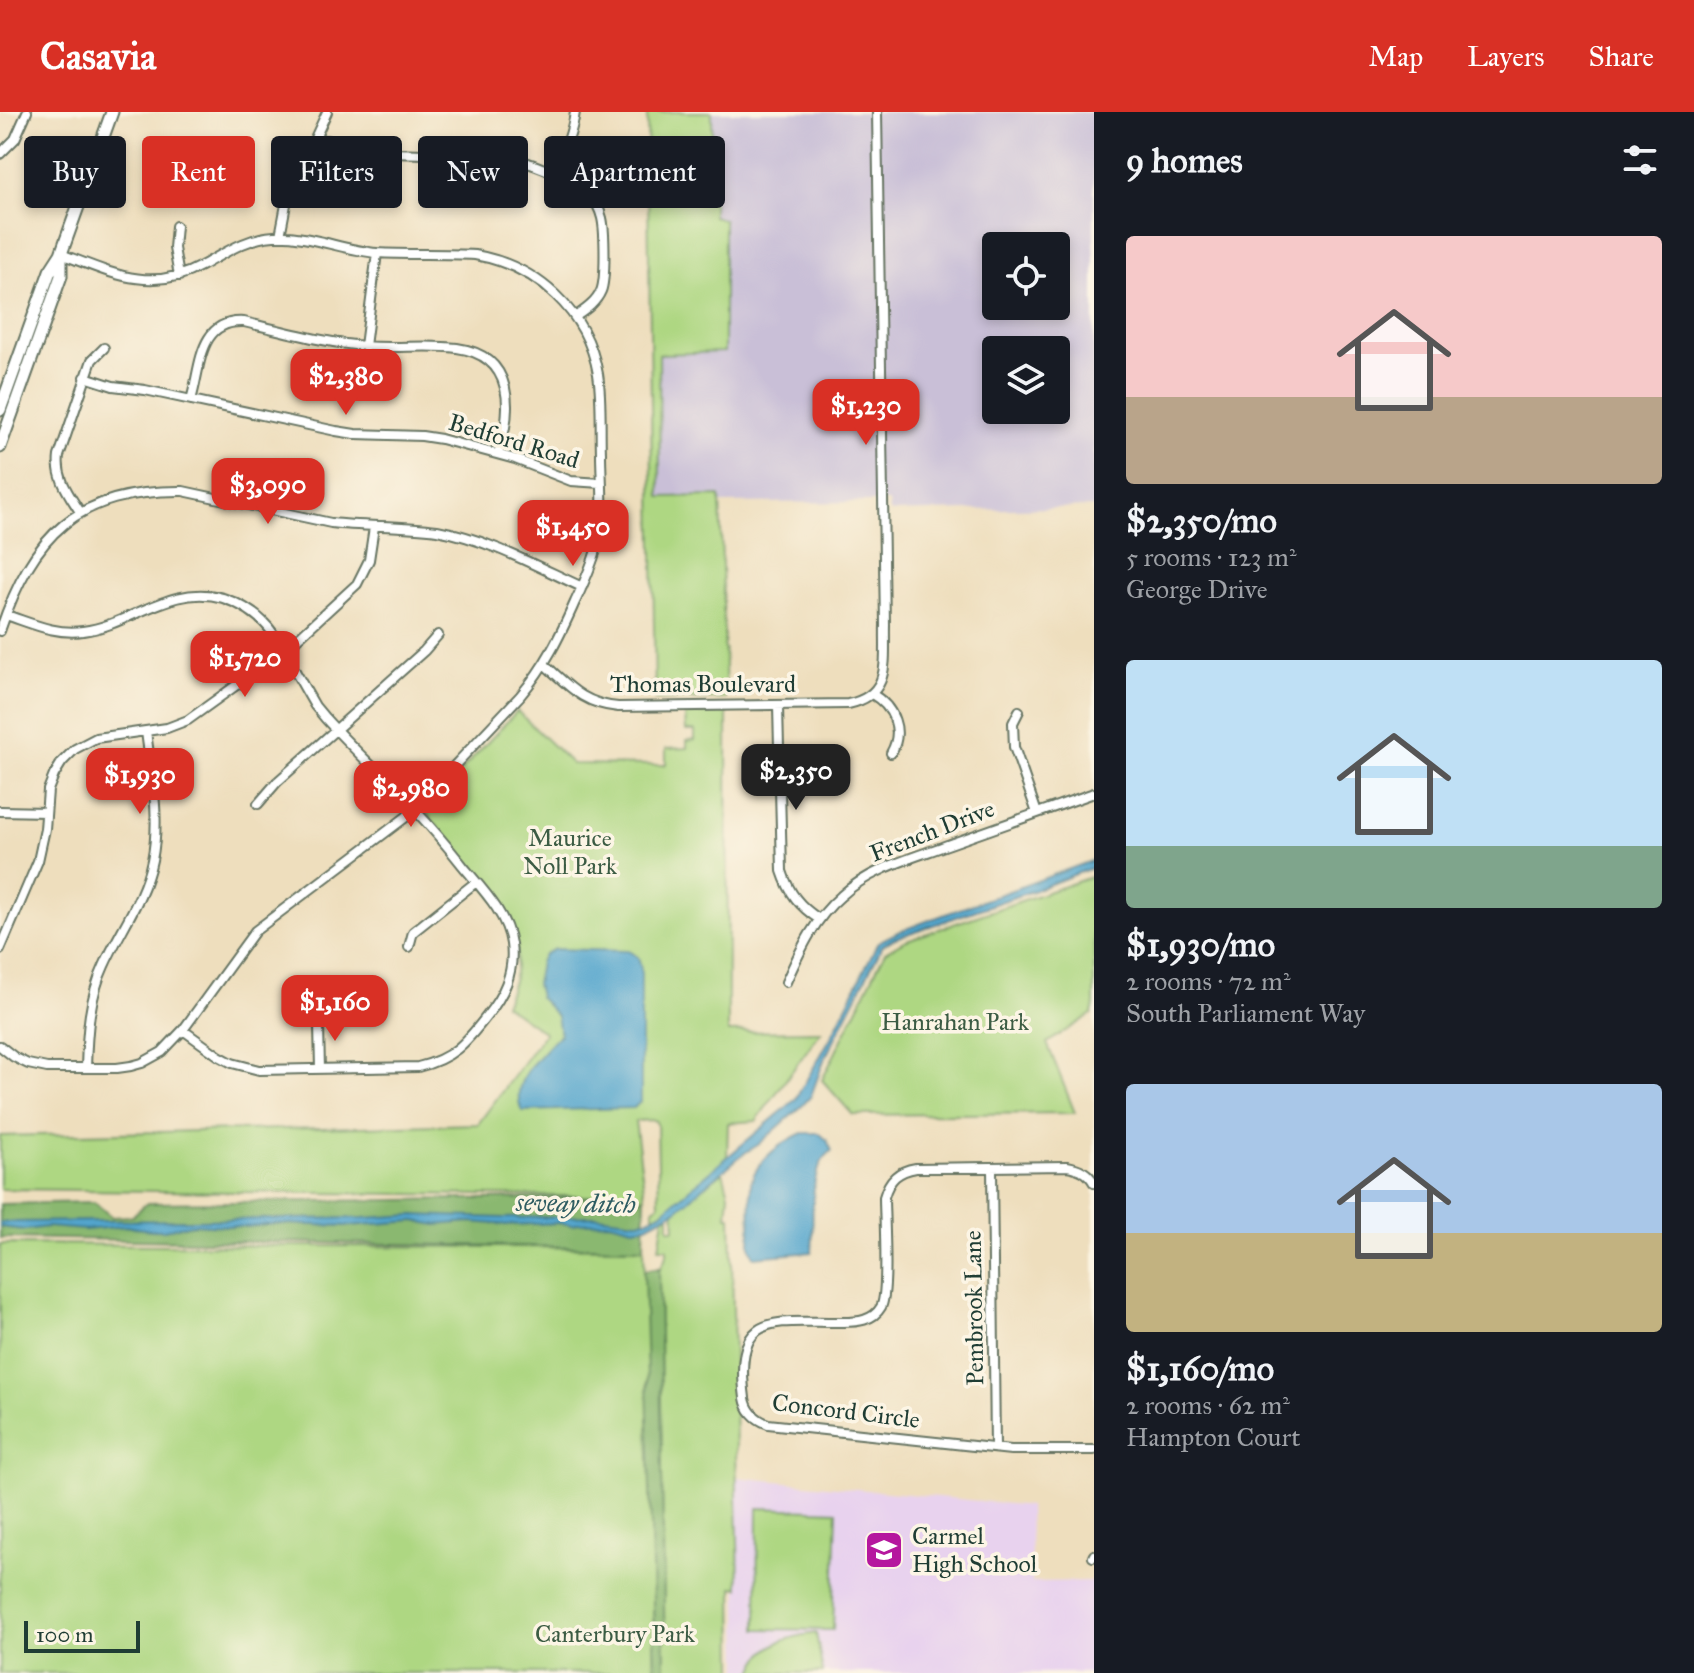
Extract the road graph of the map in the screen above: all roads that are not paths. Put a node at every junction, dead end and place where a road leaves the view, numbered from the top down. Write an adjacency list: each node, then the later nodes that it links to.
1 (27, 112): 9 (street)
2 (112, 112): 16 (main road)
3 (327, 112): 6 (street)
4 (575, 112): 7 (street)
5 (877, 112): 35 (street)
6 (317, 136)
7 (571, 136)
8 (402, 153): 10 (street)
9 (0, 154)
10 (544, 170)
11 (285, 208): 14 (street)
12 (598, 208): 18 (street)
13 (176, 226): 17 (street)
14 (280, 236): 15 (street); 17 (street)
15 (377, 253): 18 (street); 19 (street)
16 (61, 254): 17 (street); 23 (main road); 24 (main road)
17 (179, 276)
18 (575, 317): 26 (street)
19 (365, 346): 22 (street); 25 (street)
20 (104, 348): 21 (street)
21 (85, 377): 22 (street, Bedford Road); 27 (street)
22 (191, 400): 25 (street, Bedford Road)
23 (0, 410)
24 (0, 447)
25 (498, 454): 26 (street, Bedford Road)
26 (601, 483): 29 (street)
27 (80, 512): 28 (street); 30 (street)
28 (374, 527): 29 (street); 33 (street)
29 (582, 587): 34 (street)
30 (6, 615): 31 (street); 33 (street)
31 (0, 631)
32 (438, 635): 38 (street)
33 (284, 651): 38 (street); 39 (street)
34 (544, 664): 36 (street, Thomas Boulevard); 43 (street)
35 (872, 694): 36 (street, Thomas Boulevard); 40 (street)
36 (778, 706): 48 (street)
37 (1019, 711): 46 (street)
38 (336, 730): 42 (street); 43 (street)
39 (146, 731): 45 (street); 55 (street)
40 (891, 753)
41 (1094, 793): 46 (street, French Drive)
42 (258, 804)
43 (414, 809): 47 (street); 53 (street)
44 (0, 811): 45 (street)
45 (46, 812): 50 (street)
46 (1037, 813): 48 (street, French Drive)
47 (476, 882): 49 (street); 56 (street)
48 (819, 919): 51 (street, French Drive)
49 (409, 947)
50 (0, 950)
51 (786, 982)
52 (328, 1011): 56 (street)
53 (183, 1030): 55 (street); 56 (street)
54 (0, 1046): 55 (street)
55 (86, 1068)
56 (320, 1069)
57 (992, 1168): 58 (street, Concord Circle); 59 (street, Pembrook Lane); 59 (street, Concord Circle)
58 (1094, 1183)
59 (995, 1448): 60 (street, Concord Circle)
60 (1094, 1450)

